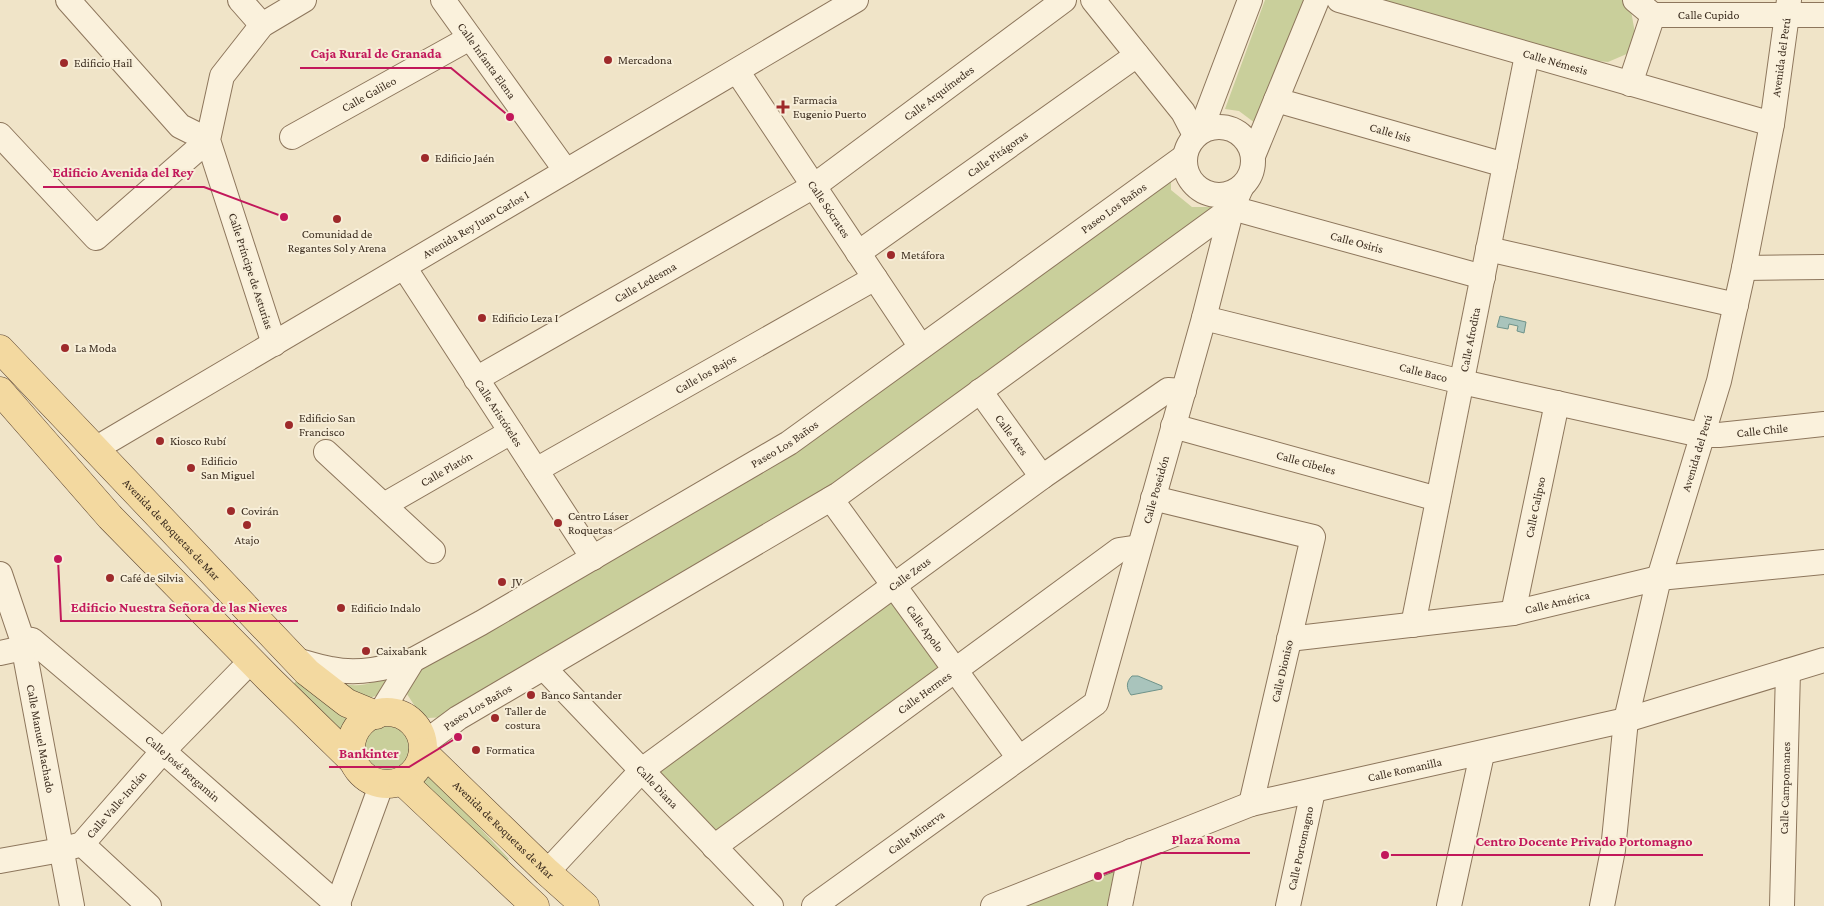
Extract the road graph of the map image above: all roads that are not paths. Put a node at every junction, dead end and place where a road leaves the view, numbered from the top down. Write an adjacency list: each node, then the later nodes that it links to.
1 (68, 0): 26 (street)
2 (240, 0): 15 (street)
3 (304, 0): 15 (street)
4 (443, 0): 16 (street, Calle Infanta Elena)
5 (856, 0): 19 (street, Avenida Rey Juan Carlos I)
6 (1064, 0): 31 (street, Calle Arquímedes)
7 (1250, 0): 23 (street)
8 (1317, 0): 21 (street)
9 (1339, 0): 17 (street, Calle Némesis)
10 (1635, 0): 13 (street)
11 (1094, 1): 18 (street)
12 (1788, 8): 13 (street, Calle Cupido); 14 (street, Calle Cupido); 22 (street, Avenida del Perú)
13 (1653, 15): 20 (street)
14 (1824, 15)
15 (262, 25): 26 (street)
16 (470, 38): 25 (street, Calle Galileo); 30 (street, Calle Infanta Elena)
17 (1527, 54): 20 (street, Calle Némesis); 29 (street, Calle Afrodita)
18 (1137, 55): 23 (street); 34 (street, Calle Pitágoras)
19 (737, 71): 30 (street, Avenida Rey Juan Carlos I); 31 (street, Calle Sócrates)
20 (1630, 84): 22 (street, Calle Némesis)
21 (1276, 100): 27 (street); 29 (street, Calle Isis)
22 (1772, 124): 37 (street, Avenida del Perú)
23 (1198, 134): 27 (street); 28 (street)
24 (0, 136): 26 (street)
25 (292, 137)
26 (208, 140): 42 (street, Calle Príncipe de Asturias)
27 (1254, 156): 32 (street)
28 (1184, 157): 32 (street); 43 (street, Paseo Los Baños)
29 (1505, 165): 33 (street, Calle Afrodita)
30 (566, 171): 36 (street, Avenida Rey Juan Carlos I)
31 (814, 186): 34 (street, Calle Sócrates); 45 (street, Calle Ledesma)
32 (1236, 198): 38 (street, Calle Osiris); 41 (street, Calle Poseidón); 48 (street, Paseo Los Baños)
33 (1488, 249): 38 (street, Calle Afrodita); 40 (street)
34 (858, 253): 39 (street, Calle Sócrates)
35 (1824, 267): 37 (street)
36 (404, 268): 42 (street, Avenida Rey Juan Carlos I); 45 (street, Calle Aristóteles)
37 (1744, 268): 40 (street, Avenida del Perú)
38 (1483, 277): 46 (street, Calle Afrodita)
39 (875, 278): 43 (street, Calle Sócrates); 57 (street, Calle los Bajos)
40 (1736, 305): 54 (street, Avenida del Perú)
41 (1204, 318): 46 (street, Calle Baco); 49 (street, Calle Poseidón)
42 (274, 344): 55 (street, Avenida Rey Juan Carlos I)
43 (921, 347): 65 (street, Paseo Los Baños)
44 (0, 349): 55 (main road, Avenida de Roquetas de Mar)
45 (476, 379): 53 (street, Calle Aristóteles)
46 (1462, 382): 50 (street, Calle Baco); 61 (street, Calle Afrodita)
47 (0, 391): 78 (main road)
48 (980, 391): 58 (street, Calle Ares); 60 (street, Paseo Los Baños)
49 (1184, 391): 52 (street, Calle Poseidón); 58 (street, Calle Zeus)
50 (1557, 403): 54 (street, Calle Baco); 70 (street, Calle Calipso)
51 (1824, 424): 54 (street, Calle Chile)
52 (1173, 426): 59 (street, Calle Poseidón); 61 (street, Calle Cibeles)
53 (511, 432): 57 (street, Calle Aristóteles); 62 (street, Calle Platón)
54 (1701, 436): 68 (street, Avenida del Perú)
55 (95, 450): 75 (main road, Avenida de Roquetas de Mar)
56 (326, 452): 62 (street)
57 (536, 470): 65 (street, Calle Aristóteles)
58 (1042, 477): 69 (street, Calle Zeus)
59 (1153, 498): 63 (street, Calle Poseidón); 72 (street, Calle Dioniso)
60 (831, 499): 69 (street, Calle Apolo); 79 (street, Paseo Los Baños)
61 (1438, 499): 71 (street, Calle Afrodita)
62 (384, 506): 64 (street)
63 (1140, 547): 80 (street, Calle Hermes); 87 (street, Calle Poseidón)
64 (433, 551)
65 (593, 558): 76 (street, Paseo Los Baños)
66 (1824, 562): 68 (street, Calle América)
67 (0, 574): 73 (street, Calle Manuel Machado)
68 (1658, 578): 70 (street, Calle América); 83 (street, Avenida del Perú)
69 (894, 586): 80 (street, Calle Apolo); 89 (street, Calle Zeus)
70 (1513, 613): 71 (street, Calle América)
71 (1413, 625): 72 (street, Calle América)
72 (1289, 639): 92 (street, Calle Dioniso)
73 (22, 643): 74 (street); 85 (street, Calle José Bergamin); 93 (street, Calle Manuel Machado)
74 (0, 652)
75 (296, 660): 76 (street, Paseo Los Baños); 82 (main road, Avenida de Roquetas de Mar)
76 (413, 660): 82 (street)
77 (1824, 660): 81 (street, Calle Romanilla)
78 (251, 661): 85 (street, Calle Valle-Inclán); 88 (main road)
79 (544, 668): 84 (street, Paseo Los Baños); 89 (street, Calle Diana)
80 (956, 670): 87 (street, Calle Apolo); 94 (street, Calle Hermes)
81 (1788, 671): 83 (street, Calle Romanilla); 110 (street, Calle Campomanes)
82 (378, 714): 84 (main road); 88 (main road)
83 (1626, 720): 86 (street, Calle Romanilla); 109 (street, Avenida del Perú)
84 (423, 748): 90 (main road); 97 (main road, Avenida de Roquetas de Mar)
85 (163, 751): 93 (street, Calle Valle-Inclán); 102 (street, Calle José Bergamin)
86 (1482, 754): 91 (street, Calle Romanilla); 108 (street)
87 (1019, 758): 105 (street, Calle Minerva)
88 (354, 762): 90 (main road)
89 (642, 770): 94 (street, Calle Diana); 97 (street, Calle Zeus)
90 (392, 782): 98 (main road); 102 (street)
91 (1313, 790): 92 (street, Calle Romanilla); 107 (street, Calle Portomagno)
92 (1251, 804): 95 (street, Calle Romanilla)
93 (72, 847): 96 (street); 100 (street, Calle Manuel Machado); 101 (street)
94 (714, 847): 104 (street, Calle Diana)
95 (1131, 851): 99 (street, Calle Romanilla); 106 (street)
96 (0, 861)
97 (547, 872): 103 (main road, Avenida de Roquetas de Mar)
98 (524, 903)
99 (1003, 904)
100 (72, 906)
101 (149, 906)
102 (338, 906)
103 (585, 906)
104 (771, 906)
105 (814, 906)
106 (1120, 906)
107 (1288, 906)
108 (1449, 906)
109 (1602, 906)
110 (1782, 906)

